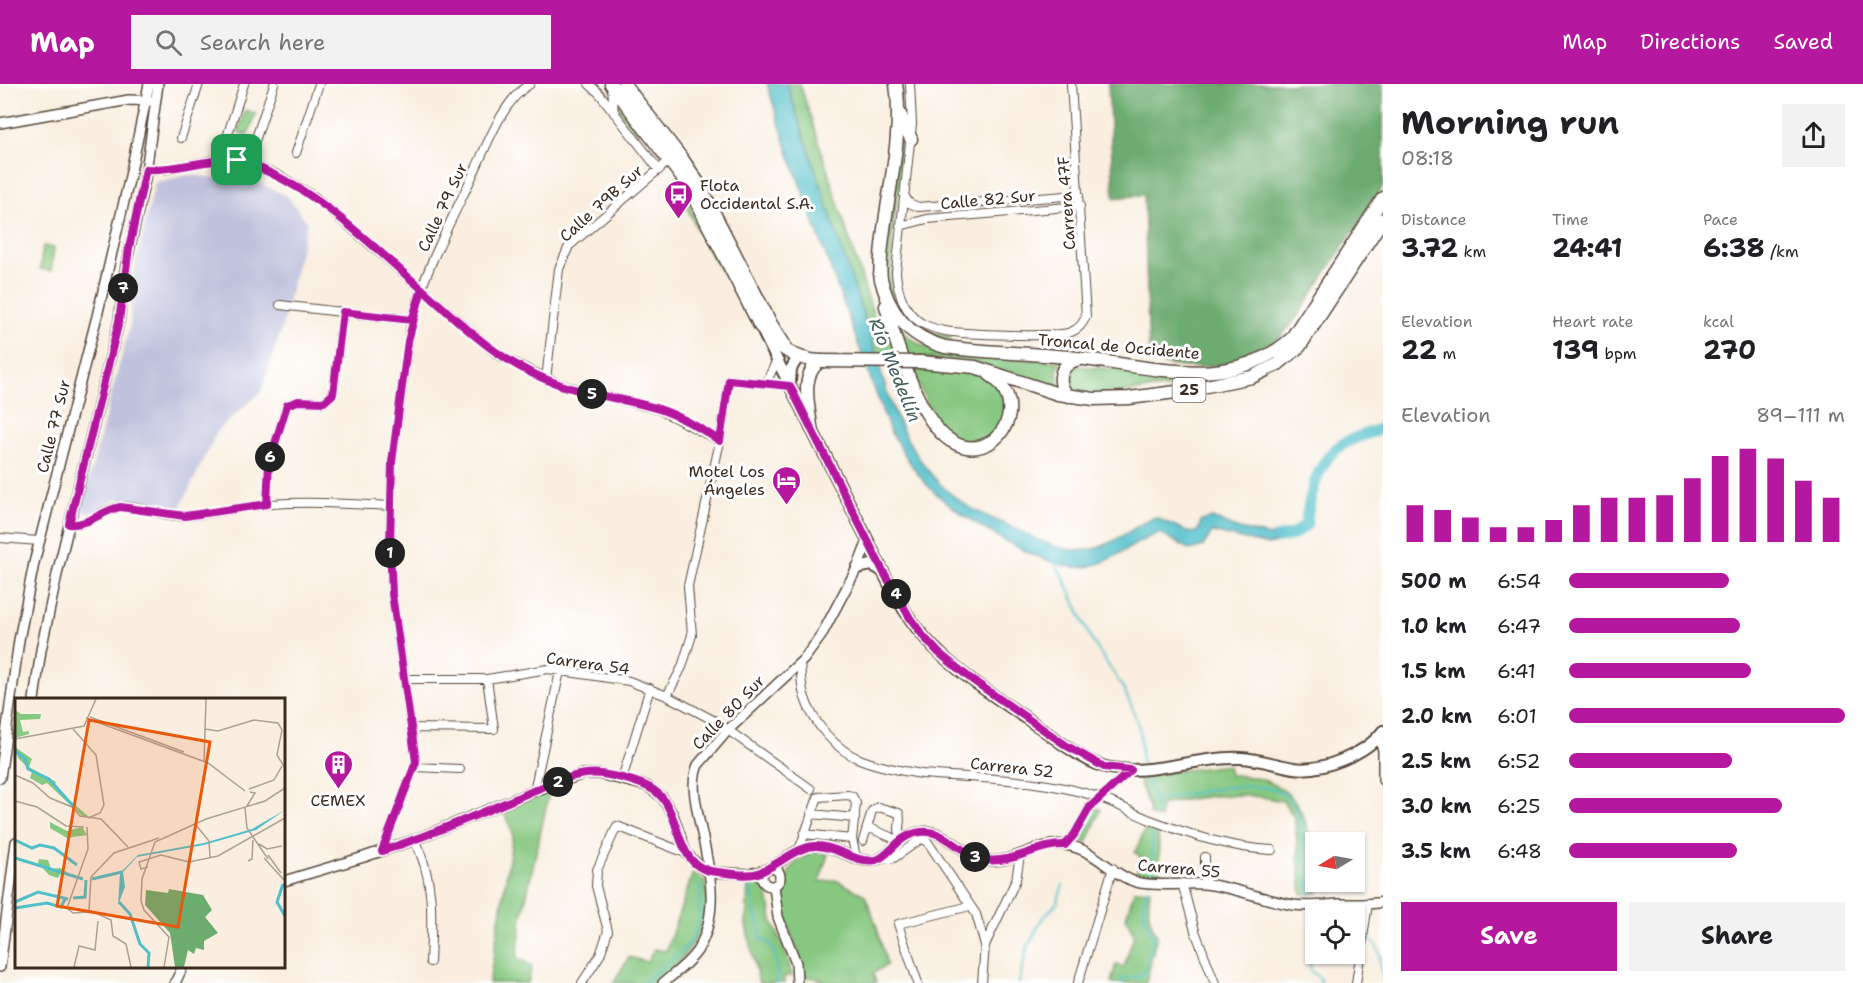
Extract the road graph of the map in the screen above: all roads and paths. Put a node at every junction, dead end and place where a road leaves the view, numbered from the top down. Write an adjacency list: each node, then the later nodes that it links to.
1 (149, 84): 15 (street, Calle 77 Sur)
2 (158, 84): 15 (street, Calle 77 Sur)
3 (199, 84): 20 (street)
4 (244, 84): 22 (street)
5 (274, 84): 23 (street)
6 (319, 84): 24 (street)
7 (530, 84): 34 (street, Calle 79 Sur)
8 (589, 84): 17 (street)
9 (606, 84): 10 (street)
10 (612, 84): 17 (street); 18 (highway)
11 (624, 84): 18 (highway)
12 (896, 84): 16 (highway, 25)
13 (910, 84): 21 (street)
14 (1071, 84): 28 (street, Carrera 47F)
15 (150, 101): 19 (street); 26 (street, Calle 77 Sur); 54 (street, Calle 77 Sur)
16 (898, 109): 21 (highway); 33 (highway, 25)
17 (614, 113): 25 (street)
18 (642, 115): 25 (highway, 25); 25 (highway); 39 (highway)
19 (0, 123)
20 (181, 138)
21 (911, 139): 27 (street)
22 (226, 140)
23 (254, 144)
24 (296, 153)
25 (664, 165): 38 (highway, 25); 44 (street, Calle 79B Sur)
26 (146, 169): 34 (street); 52 (street, Calle 77 Sur)
27 (904, 195): 28 (street, Calle 82 Sur); 32 (street)
28 (1079, 195): 30 (street, Carrera 47F)
29 (1383, 198): 40 (highway, Troncal de Occidente / 25)
30 (1080, 206): 32 (street, Calle 82 Sur); 32 (street, Carrera 47F)
31 (1383, 219): 47 (highway, 25)
32 (900, 226)
33 (880, 274): 40 (highway, Troncal de Occidente / 25); 43 (highway)
34 (422, 289): 37 (street, Calle 79 Sur); 44 (street)
35 (280, 304): 36 (street)
36 (343, 312): 37 (street); 50 (street)
37 (412, 320): 51 (street, Calle 79 Sur)
38 (760, 326): 39 (highway, 25); 41 (main road)
39 (798, 357): 42 (highway, 25); 46 (main road)
40 (1084, 359): 47 (highway)
41 (777, 360): 45 (street); 46 (main road)
42 (820, 361): 43 (highway, 25, bridge); 48 (highway)
43 (975, 367): 47 (highway, 25)
44 (546, 379): 49 (street)
45 (766, 383): 46 (street); 49 (street)
46 (790, 386): 48 (main road)
47 (1068, 396)
48 (811, 427): 55 (main road)
49 (720, 441): 63 (street)
50 (267, 504): 51 (street); 52 (street)
51 (391, 506): 61 (street, Calle 79 Sur)
52 (69, 524): 64 (street, Calle 77 Sur)
53 (0, 538): 54 (street)
54 (39, 541): 72 (street, Calle 77 Sur)
55 (868, 541): 56 (street, Calle 80 Sur); 57 (main road)
56 (856, 568): 57 (main road); 58 (street, Calle 80 Sur)
57 (883, 571): 71 (main road)
58 (800, 663): 66 (street, Calle 80 Sur); 77 (street, Carrera 52)
59 (560, 671): 60 (street, Carrera 54); 62 (street, Carrera 54); 76 (street)
60 (488, 679): 61 (street, Carrera 54); 65 (street)
61 (405, 680): 65 (street, Calle 79 Sur)
62 (650, 688): 63 (street, Carrera 54); 73 (street)
63 (667, 696): 66 (street, Carrera 54)
64 (34, 698)
65 (412, 728): 69 (street, Calle 79 Sur)
66 (728, 730): 75 (street, Carrera 54); 99 (street, Calle 80 Sur)
67 (1381, 734): 68 (street); 71 (main road)
68 (1383, 757): 74 (street)
69 (415, 767): 70 (street); 90 (street, Calle 79 Sur)
70 (460, 769)
71 (1134, 770): 77 (street)
72 (0, 778)
73 (622, 779): 76 (street); 91 (street)
74 (1383, 780)
75 (811, 789)
76 (534, 791): 83 (street)
77 (1100, 797): 86 (street); 89 (street, Carrera 52)
78 (811, 814): 79 (street); 79 (street); 81 (street)
79 (855, 818): 82 (street)
80 (867, 827): 84 (street); 85 (street); 85 (street)
81 (804, 834): 82 (street); 88 (street)
82 (852, 839): 94 (street)
83 (414, 840): 90 (street); 111 (street)
84 (863, 841)
85 (899, 841): 92 (street, Carrera 55); 96 (street)
86 (1065, 845): 92 (street, Carrera 55); 97 (street, Carrera 55)
87 (15, 850): 112 (street)
88 (799, 850): 93 (street); 94 (street)
89 (1272, 850)
90 (382, 851): 102 (street)
91 (686, 853): 99 (street); 115 (street)
92 (1020, 855): 110 (street)
93 (788, 857): 98 (street); 101 (street)
94 (856, 857): 96 (street)
95 (1205, 857): 105 (street)
96 (882, 858): 109 (street)
97 (1113, 868): 104 (street, Carrera 55); 120 (street)
98 (768, 869): 100 (street); 101 (street); 103 (street)
99 (709, 872): 100 (street); 116 (street, Calle 80 Sur)
100 (749, 874): 103 (street)
101 (780, 876): 106 (street)
102 (285, 881)
103 (764, 883): 106 (street)
104 (1182, 883): 105 (street, Carrera 55); 121 (street)
105 (1205, 884): 108 (street, Carrera 55)
106 (774, 886): 117 (street)
107 (1383, 902): 108 (street, Carrera 55)
108 (1368, 904): 122 (street)
109 (970, 906): 110 (street); 118 (street)
110 (985, 945): 119 (street)
111 (430, 962)
112 (0, 967)
113 (182, 968): 114 (street)
114 (175, 983)
115 (582, 983)
116 (663, 983)
117 (798, 983)
118 (918, 983)
119 (982, 983)
120 (1078, 983)
121 (1215, 983)
122 (1356, 983)

